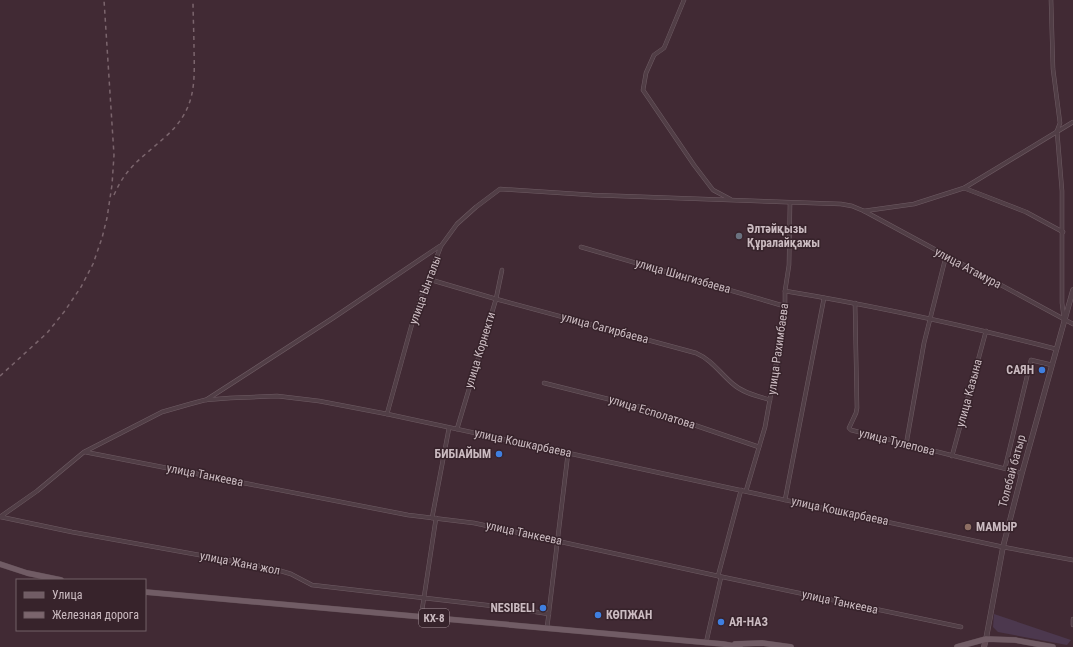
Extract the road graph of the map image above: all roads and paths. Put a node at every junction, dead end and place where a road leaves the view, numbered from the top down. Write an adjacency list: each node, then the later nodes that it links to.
1 (684, 0): 7 (street)
2 (1051, 0): 4 (street)
3 (1073, 122): 4 (street)
4 (1057, 131): 5 (street); 10 (street)
5 (964, 188): 9 (street); 10 (street)
6 (500, 189): 7 (street, улица Атамура); 11 (street, улица Ынталы)
7 (730, 200): 8 (street, улица Атамура)
8 (790, 203): 9 (street, улица Атамура); 17 (street, улица Рахимбаева)
9 (864, 211): 13 (street, улица Атамура)
10 (1063, 232): 23 (street)
11 (441, 246): 15 (street, улица Ынталы); 29 (street)
12 (581, 247): 21 (street, улица Шингизбаева)
13 (946, 256): 22 (street); 23 (street, улица Атамура)
14 (502, 270): 19 (street, улица Корнекти)
15 (428, 279): 19 (street, улица Сагирбаева); 31 (street, улица Ынталы)
16 (1073, 290): 23 (street, Толебай батыр)
17 (785, 291): 18 (street); 21 (street, улица Рахимбаева)
18 (824, 298): 20 (street); 43 (street)
19 (496, 299): 30 (street, улица Сагирбаева); 33 (street, улица Корнекти)
20 (855, 303): 22 (street); 34 (street, улица Тулепова)
21 (784, 306): 30 (street, улица Рахимбаева)
22 (930, 319): 25 (street); 34 (street)
23 (1064, 319): 24 (street, улица Атамура); 26 (street, Толебай батыр)
24 (1073, 324)
25 (986, 331): 26 (street); 38 (street, улица Казына)
26 (1056, 349): 27 (street, Толебай батыр)
27 (1052, 364): 39 (street); 40 (street, Толебай батыр)
28 (544, 383): 35 (street, улица Есполатова)
29 (205, 400): 31 (street, улица Кошкарбаева); 36 (street, улица Кошкарбаева)
30 (770, 400): 35 (street, улица Рахимбаева)
31 (387, 414): 32 (street, улица Кошкарбаева)
32 (449, 428): 33 (street, улица Кошкарбаева); 45 (street)
33 (457, 429): 37 (street, улица Кошкарбаева)
34 (906, 445): 38 (street, улица Тулепова)
35 (759, 447): 42 (street, улица Рахимбаева)
36 (84, 452): 44 (street, улица Кошкарбаева); 45 (street, улица Танкеева)
37 (568, 453): 41 (street, улица Кошкарбаева); 46 (street)
38 (952, 456): 39 (street, улица Тулепова)
39 (1005, 468): 40 (street, улица Тулепова)
40 (1022, 473): 47 (street, Толебай батыр)
41 (741, 490): 42 (street, улица Кошкарбаева); 50 (street)
42 (746, 491): 43 (street, улица Кошкарбаева)
43 (785, 500): 47 (street, улица Кошкарбаева)
44 (0, 517): 53 (street, улица Жана жол)
45 (434, 518): 46 (street, улица Танкеева); 53 (street)
46 (558, 540): 50 (street, улица Танкеева); 54 (street)
47 (1003, 547): 48 (street, улица Кошкарбаева); 60 (street, Толебай батыр)
48 (1073, 560)
49 (0, 564): 51 (main road)
50 (719, 576): 58 (street, улица Танкеева); 61 (street)
51 (56, 579)
52 (146, 592): 55 (main road, КХ-8)
53 (424, 598): 54 (street, улица Жана жол); 55 (street)
54 (549, 614): 59 (street)
55 (421, 617): 59 (main road, КХ-8)
56 (1073, 619): 57 (street)
57 (1073, 626)
58 (961, 627)
59 (547, 628): 61 (main road, КХ-8)
60 (986, 640): 66 (main road); 67 (main road, Толебай батыр); 68 (main road)
61 (706, 643): 62 (main road, КХ-8)
62 (723, 644): 63 (main road, КХ-8); 64 (main road, КХ-8)
63 (760, 645): 65 (main road, КХ-8)
64 (740, 647)
65 (791, 647)
66 (958, 647)
67 (984, 647)
68 (1053, 647)

